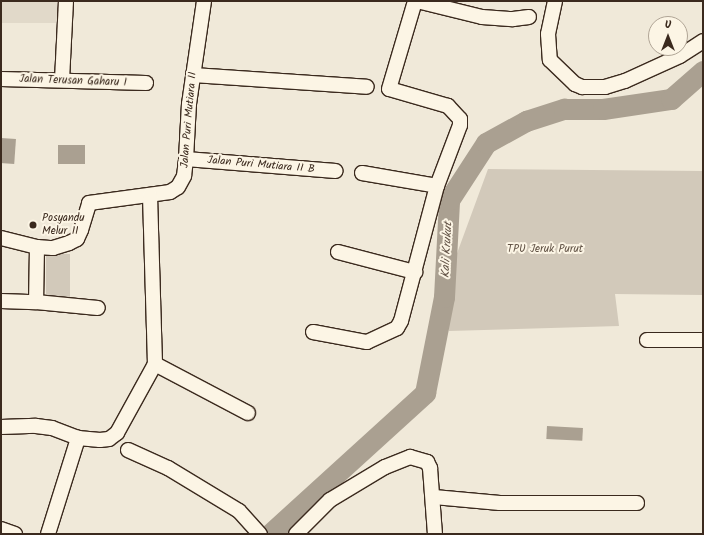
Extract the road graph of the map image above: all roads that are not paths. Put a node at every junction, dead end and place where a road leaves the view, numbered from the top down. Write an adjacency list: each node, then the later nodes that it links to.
1 (66, 1): 9 (street)
2 (204, 1): 7 (street, Jalan Puri Mutiara II)
3 (416, 1): 5 (street); 15 (street)
4 (555, 1): 6 (street)
5 (529, 16)
6 (703, 41)
7 (193, 75): 11 (street); 12 (street, Jalan Puri Mutiara II)
8 (1, 79): 9 (street, Jalan Terusan Gaharu I)
9 (62, 80): 10 (street, Jalan Terusan Gaharu I)
10 (146, 83)
11 (367, 87)
12 (186, 159): 13 (street, Jalan Puri Mutiara II B); 16 (street, Jalan Puri Mutiara II)
13 (336, 171)
14 (362, 173): 15 (street)
15 (437, 186): 20 (street)
16 (150, 195): 18 (street, Jalan Puri Mutiara II); 27 (street)
17 (1, 238): 18 (street, Jalan Puri Mutiara II)
18 (37, 247): 22 (street)
19 (338, 252): 20 (street)
20 (415, 272): 24 (street)
21 (1, 301): 22 (street)
22 (36, 302): 23 (street)
23 (98, 308)
24 (313, 332)
25 (647, 340): 26 (street)
26 (703, 340)
27 (155, 364): 28 (street); 30 (street)
28 (248, 413)
29 (1, 427): 30 (street)
30 (78, 438): 37 (street)
31 (128, 450): 35 (street)
32 (434, 497): 33 (street); 38 (street); 39 (street)
33 (637, 503)
34 (1, 529): 36 (street)
35 (258, 531)
36 (15, 534)
37 (48, 534)
38 (296, 534)
39 (435, 534)

